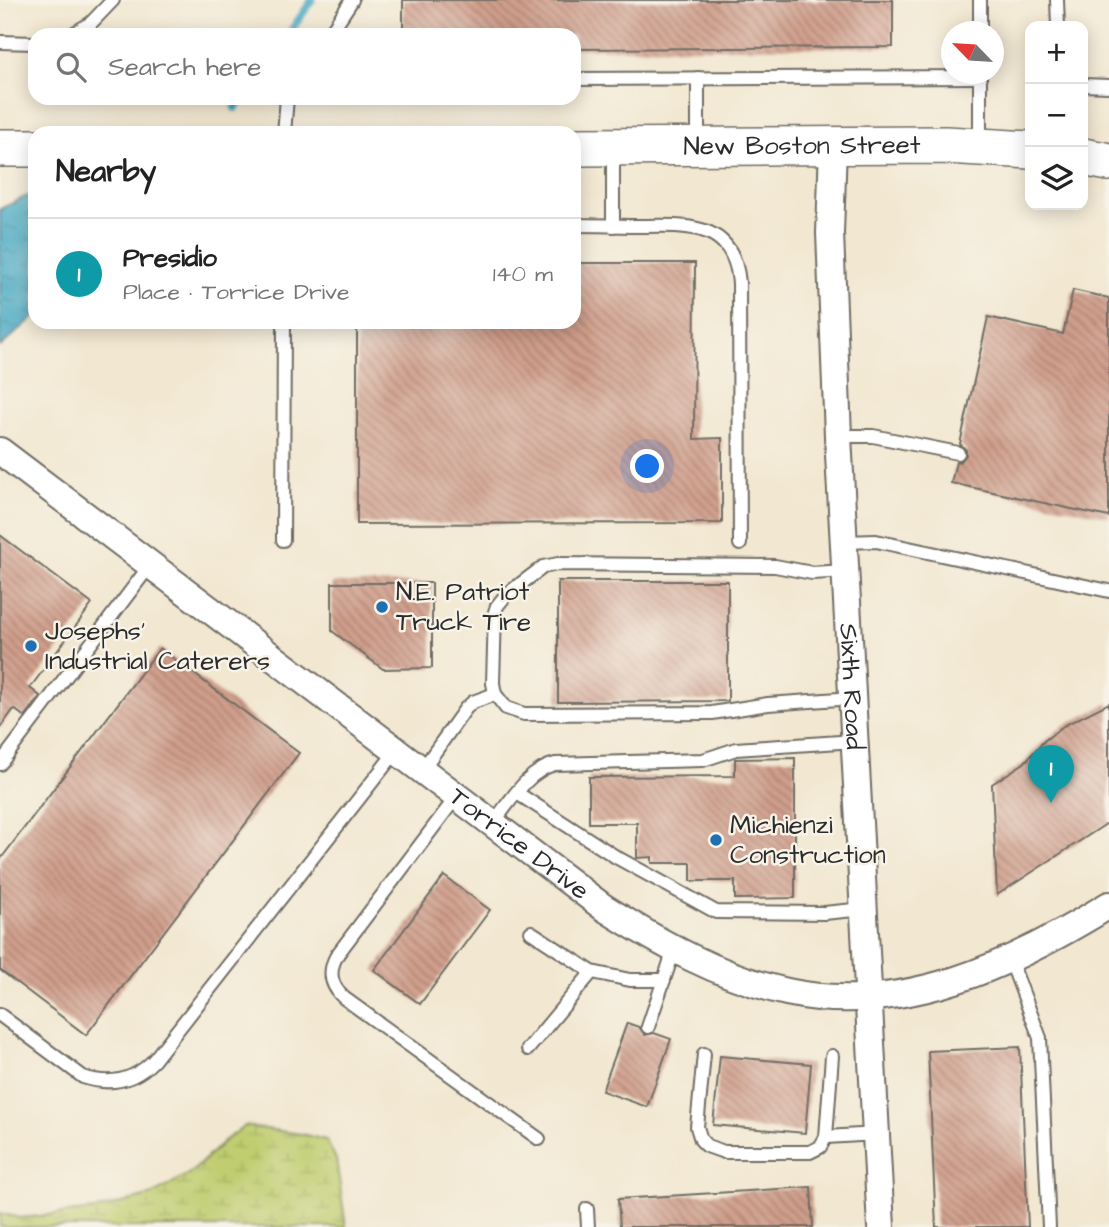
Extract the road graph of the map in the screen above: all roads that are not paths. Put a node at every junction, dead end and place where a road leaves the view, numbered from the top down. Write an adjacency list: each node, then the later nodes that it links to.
1 (113, 0): 7 (lane)
2 (352, 0): 8 (lane)
3 (979, 0): 5 (lane)
4 (1057, 0): 6 (lane)
5 (980, 21)
6 (1058, 21)
7 (82, 28)
8 (335, 28)
9 (0, 42): 10 (lane)
10 (28, 43)
11 (941, 75): 12 (lane)
12 (698, 78): 13 (lane); 19 (lane)
13 (581, 79)
14 (980, 84): 23 (lane)
15 (1088, 85): 16 (lane)
16 (1109, 86)
17 (286, 105): 18 (lane)
18 (285, 126)
19 (698, 146): 20 (main road, New Boston Street); 22 (main road, New Boston Street)
20 (833, 146): 23 (main road, New Boston Street); 32 (street, Sixth Road)
21 (581, 147): 22 (main road, New Boston Street)
22 (613, 147): 30 (lane)
23 (980, 147): 26 (main road, New Boston Street)
24 (0, 148): 25 (main road)
25 (28, 148)
26 (1025, 150)
27 (1088, 158): 28 (main road)
28 (1109, 162)
29 (581, 225): 30 (lane)
30 (613, 226): 37 (lane)
31 (284, 329): 35 (lane)
32 (838, 436): 34 (lane); 36 (street, Sixth Road)
33 (0, 451): 38 (street, Torrice Drive)
34 (958, 453)
35 (283, 540)
36 (844, 542): 39 (street, Sixth Road); 40 (lane)
37 (740, 544)
38 (151, 564): 44 (street, Torrice Drive); 45 (lane)
39 (846, 571): 41 (lane); 42 (street, Sixth Road)
40 (1109, 591)
41 (495, 694): 42 (lane); 46 (lane)
42 (853, 698): 43 (street, Sixth Road)
43 (855, 741): 47 (lane); 51 (street, Sixth Road)
44 (397, 750): 46 (street, Torrice Drive); 58 (lane)
45 (0, 764)
46 (422, 770): 48 (street, Torrice Drive)
47 (517, 793): 49 (lane); 51 (lane)
48 (457, 796): 49 (street, Torrice Drive); 65 (lane)
49 (493, 823): 53 (street, Torrice Drive)
50 (1109, 905): 54 (street, Torrice Drive)
51 (864, 909): 57 (street, Sixth Road)
52 (531, 932): 55 (lane)
53 (674, 950): 56 (lane); 57 (street, Torrice Drive)
54 (1010, 959): 57 (street, Torrice Drive); 69 (lane)
55 (592, 972): 56 (lane); 60 (lane)
56 (664, 980): 59 (lane)
57 (869, 997): 63 (street, Sixth Road)
58 (0, 1015)
59 (648, 1027)
60 (528, 1049)
61 (704, 1054): 64 (lane)
62 (832, 1056): 64 (lane)
63 (877, 1134): 64 (lane); 68 (street, Sixth Road)
64 (826, 1137)
65 (539, 1139)
66 (587, 1209): 67 (lane)
67 (588, 1227)
68 (881, 1227)
69 (1049, 1227)

